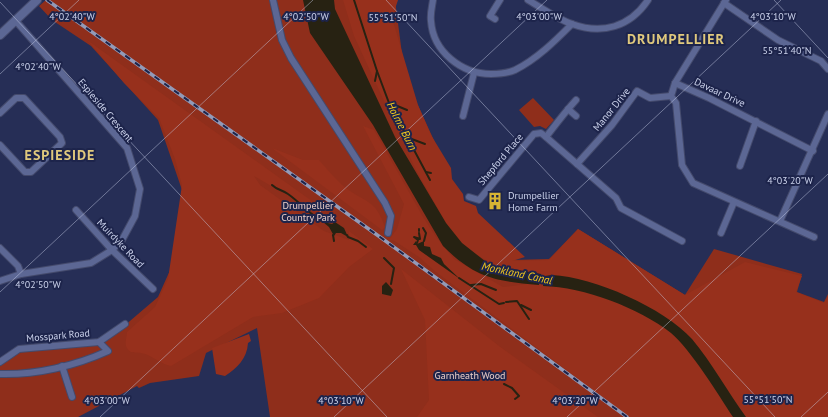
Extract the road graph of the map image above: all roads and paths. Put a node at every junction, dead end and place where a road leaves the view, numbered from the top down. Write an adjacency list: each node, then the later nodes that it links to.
1 (273, 0): 32 (street)
2 (433, 0): 13 (street)
3 (500, 0): 8 (street)
4 (528, 0): 10 (street)
5 (648, 0): 10 (street)
6 (35, 2): 9 (street)
7 (725, 2): 12 (street); 14 (street)
8 (490, 16)
9 (15, 20): 11 (street); 37 (street, Espieside Crescent)
10 (572, 24): 13 (street)
11 (0, 35)
12 (828, 69)
13 (474, 72): 20 (street)
14 (675, 83): 15 (street); 22 (street, Davaar Drive)
15 (671, 96): 26 (street, Manor Drive); 29 (street)
16 (576, 100): 17 (street)
17 (568, 109): 21 (street); 23 (street)
18 (0, 113): 24 (street)
19 (828, 114): 25 (street)
20 (463, 116)
21 (576, 116)
22 (756, 121): 25 (street, Davaar Drive); 27 (street)
23 (546, 137): 26 (street); 28 (street, Shepford Place)
24 (0, 145)
25 (813, 151): 31 (street)
26 (577, 164): 35 (street)
27 (740, 166)
28 (469, 197)
29 (734, 202): 31 (street); 33 (street)
30 (76, 210): 37 (street, Muirdyke Road)
31 (780, 221): 34 (street)
32 (388, 233)
33 (721, 233)
34 (814, 237)
35 (682, 241)
36 (0, 248): 38 (street)
37 (112, 250): 38 (street, Espieside Crescent); 40 (street, Muirdyke Road)
38 (21, 274): 39 (street, Espieside Crescent)
39 (0, 280)
40 (153, 289)
41 (125, 324): 42 (street, Mosspark Road)
42 (98, 342): 43 (street, Mosspark Road); 44 (street, Mosspark Road)
43 (0, 362)
44 (62, 366): 45 (street, Mosspark Road); 46 (street)
45 (0, 374)
46 (72, 397)

